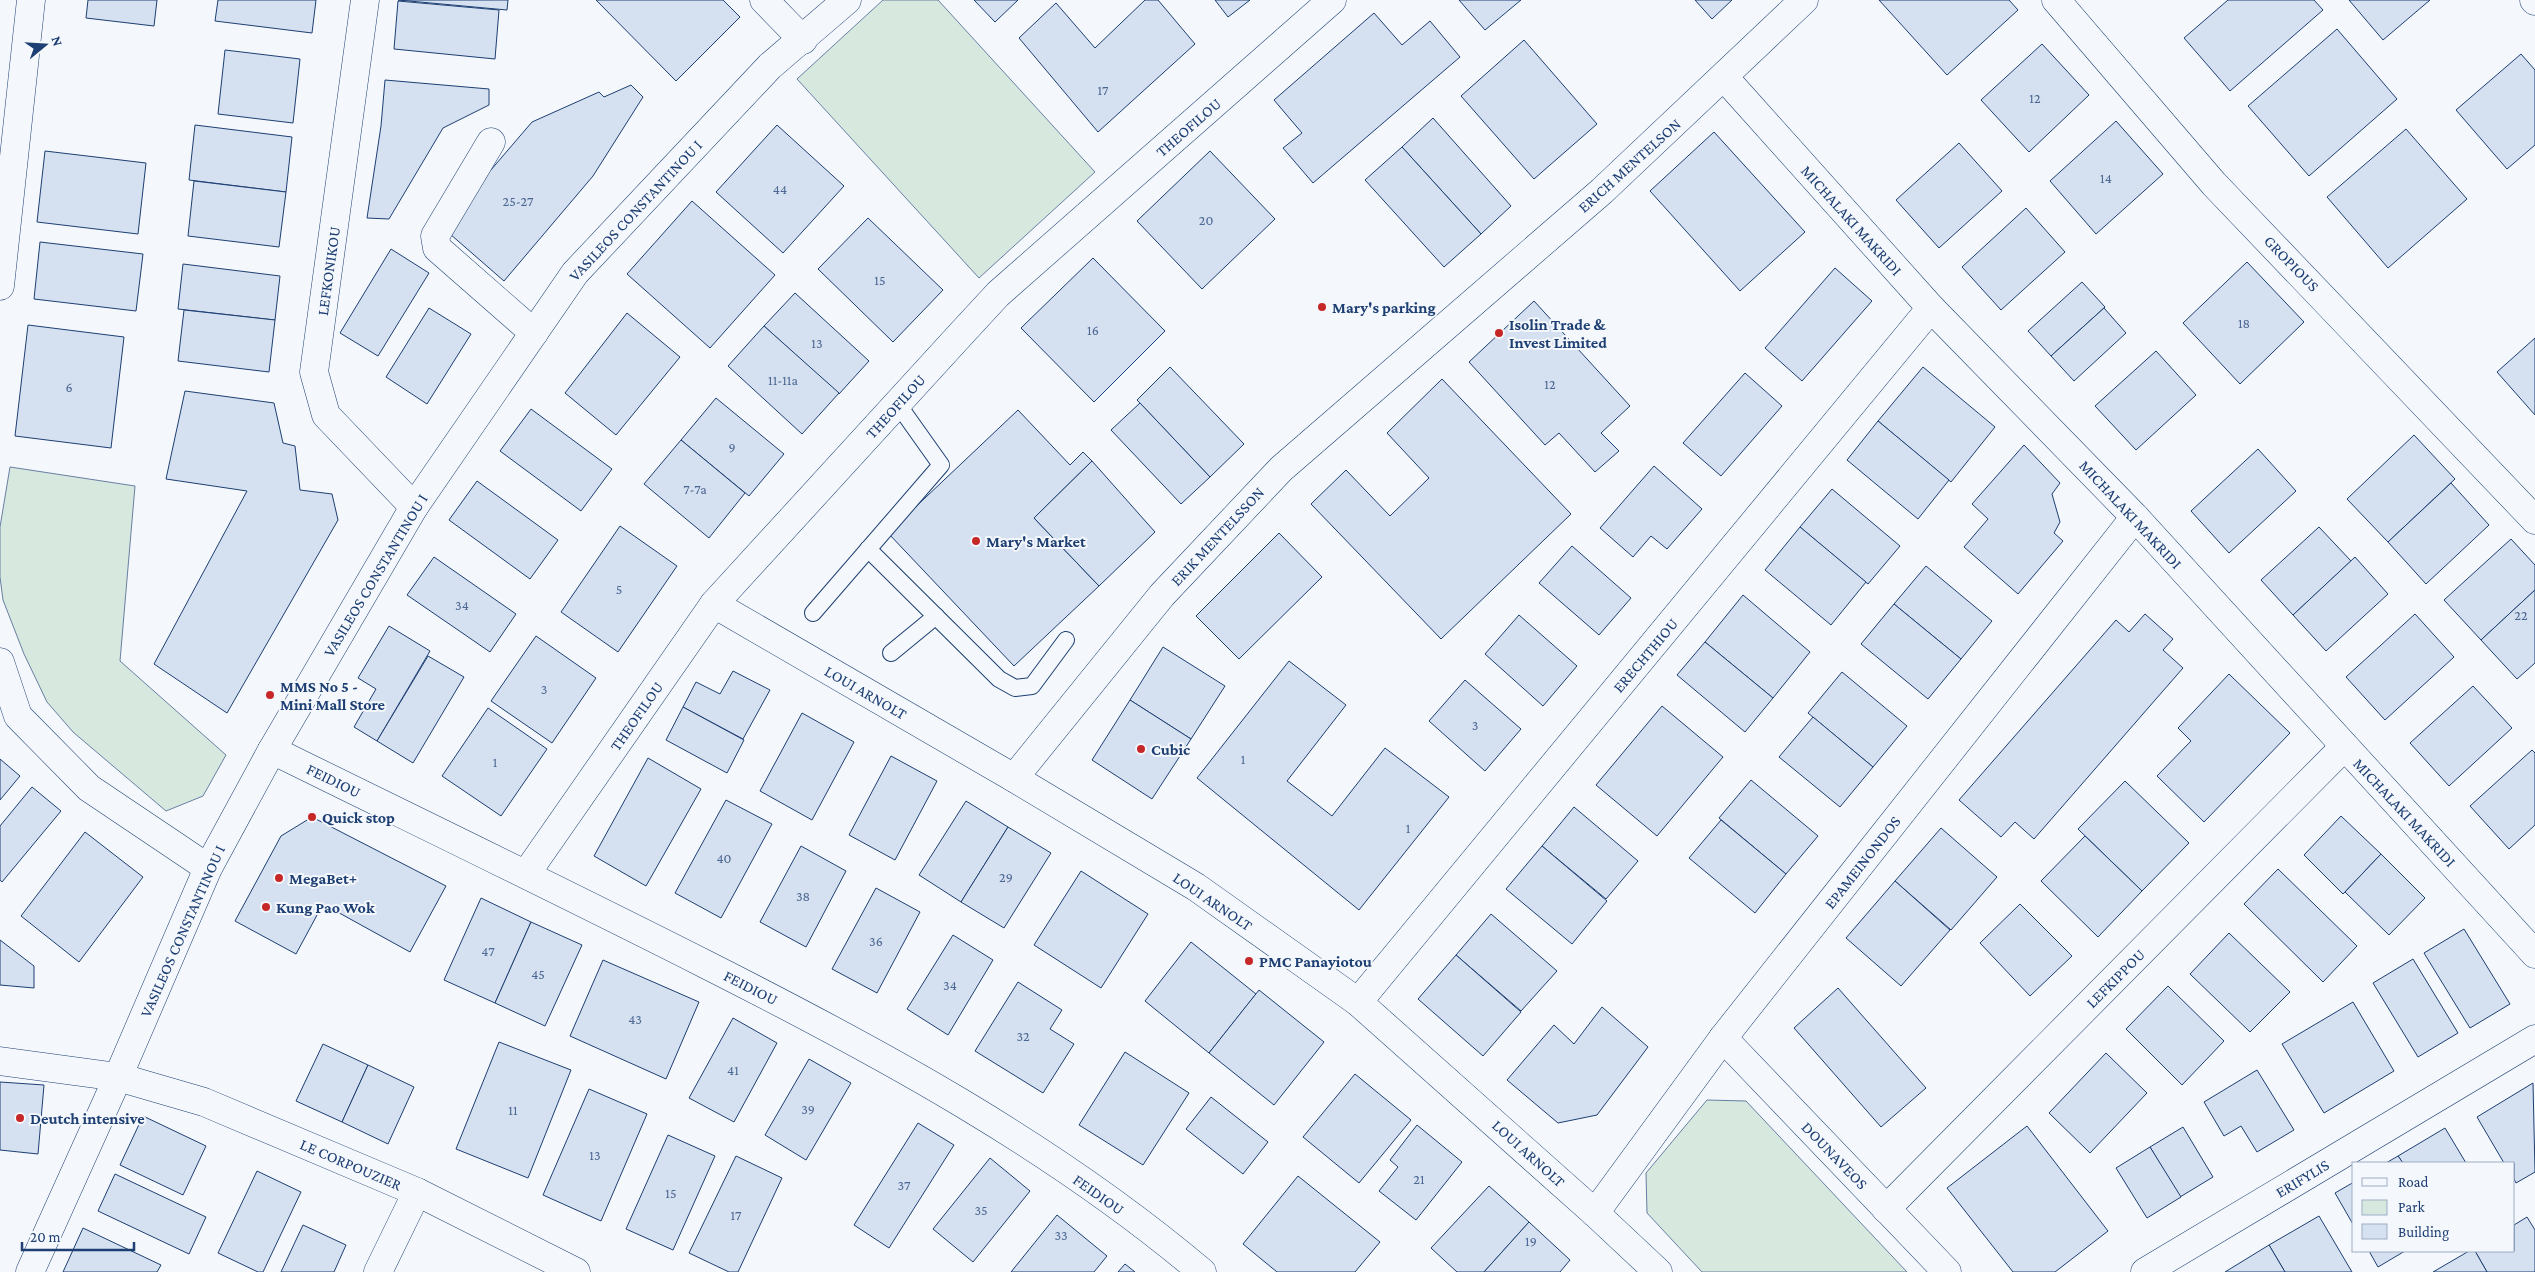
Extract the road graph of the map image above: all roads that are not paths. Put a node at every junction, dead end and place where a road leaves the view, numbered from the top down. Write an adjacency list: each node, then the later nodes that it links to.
1 (31, 0): 11 (street)
2 (365, 0): 16 (street, LEFKONIKOU)
3 (764, 0): 8 (street)
4 (847, 0): 8 (street, VASILEOS CONSTANTINOU I)
5 (1332, 0): 15 (street, THEOFILOU)
6 (1804, 0): 9 (street, ERICH MENTELSON)
7 (2056, 0): 18 (street, GROPIOUS)
8 (803, 40): 14 (street, VASILEOS CONSTANTINOU I)
9 (1724, 77): 12 (street, MICHALAKI MAKRIDI); 13 (street, ERICH MENTELSON)
10 (491, 142): 14 (street)
11 (0, 286)
12 (1931, 308): 17 (street, MICHALAKI MAKRIDI); 32 (street, ERECHTHIOU)
13 (1449, 323): 28 (street, ERIK MENTELSSON)
14 (534, 333): 16 (street, VASILEOS CONSTANTINOU I)
15 (897, 403): 19 (lane); 20 (street, THEOFILOU)
16 (414, 507): 27 (street, VASILEOS CONSTANTINOU I)
17 (2135, 517): 26 (street, MICHALAKI MAKRIDI); 33 (street, EPAMEINONDOS)
18 (2535, 520)
19 (868, 550): 21 (lane); 22 (lane)
20 (714, 604): 28 (street, LOUI ARNOLT); 30 (street, THEOFILOU)
21 (813, 613)
22 (936, 616): 23 (lane); 24 (lane)
23 (1066, 640)
24 (891, 653)
25 (0, 662): 29 (street)
26 (2344, 747): 31 (street, MICHALAKI MAKRIDI); 38 (street, LEFKIPPOU)
27 (272, 750): 29 (street, VASILEOS CONSTANTINOU I); 30 (street, FEIDIOU)
28 (1014, 778): 32 (street, LOUI ARNOLT)
29 (208, 868): 36 (street, VASILEOS CONSTANTINOU I)
30 (526, 874): 43 (street, FEIDIOU)
31 (2535, 954)
32 (1358, 1002): 39 (street, LOUI ARNOLT)
33 (1723, 1038): 38 (street, DOUNAVEOS); 39 (street, EPAMEINONDOS)
34 (2535, 1039): 46 (street, ERIFYLIS)
35 (0, 1061): 36 (street, LE CORPOUZIER)
36 (118, 1077): 37 (street, LE CORPOUZIER); 40 (street, VASILEOS CONSTANTINOU I)
37 (417, 1192): 41 (street); 42 (street, LE CORPOUZIER)
38 (1886, 1209): 45 (street, DOUNAVEOS)
39 (1596, 1213): 44 (street, LOUI ARNOLT)
40 (30, 1272)
41 (378, 1272)
42 (576, 1272)
43 (1202, 1272)
44 (1658, 1272)
45 (1947, 1272)
46 (2145, 1272)

